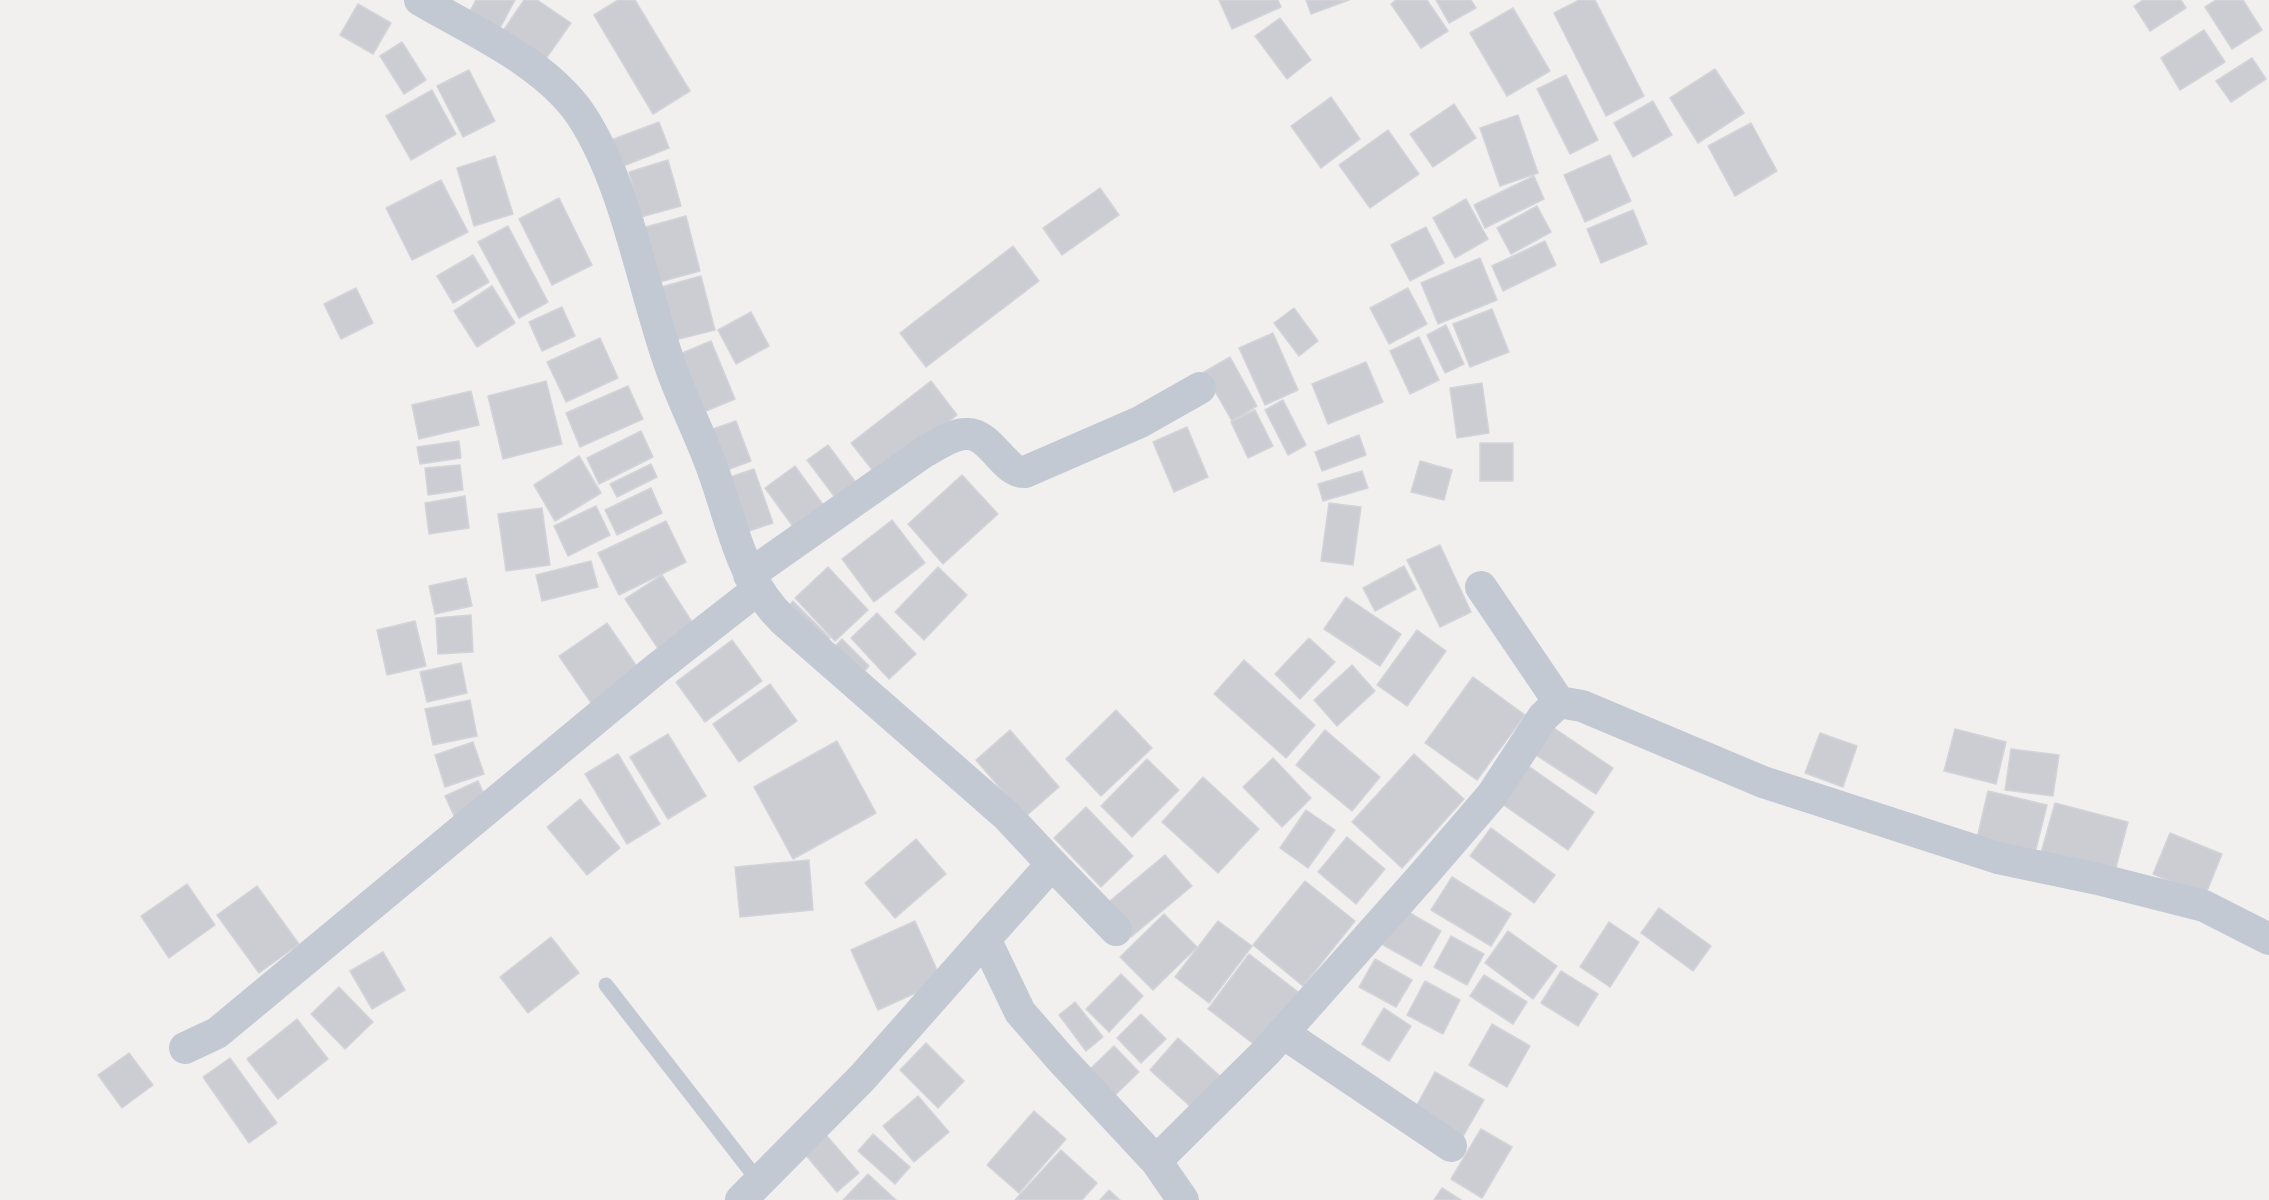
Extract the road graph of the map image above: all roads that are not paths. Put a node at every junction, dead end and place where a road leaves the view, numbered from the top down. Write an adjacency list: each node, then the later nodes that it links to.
1 (420, 0): 3 (street)
2 (1200, 388): 3 (street)
3 (753, 583): 6 (street); 12 (street)
4 (1481, 586): 5 (street)
5 (1559, 702): 9 (street); 11 (street)
6 (1052, 864): 7 (street); 8 (street)
7 (1116, 930)
8 (985, 939): 14 (street); 15 (street)
9 (2269, 939)
10 (606, 986): 15 (lane)
11 (1283, 1033): 13 (street); 14 (street)
12 (185, 1048)
13 (1451, 1146)
14 (1156, 1161): 16 (street)
15 (750, 1191)
16 (1183, 1200)

